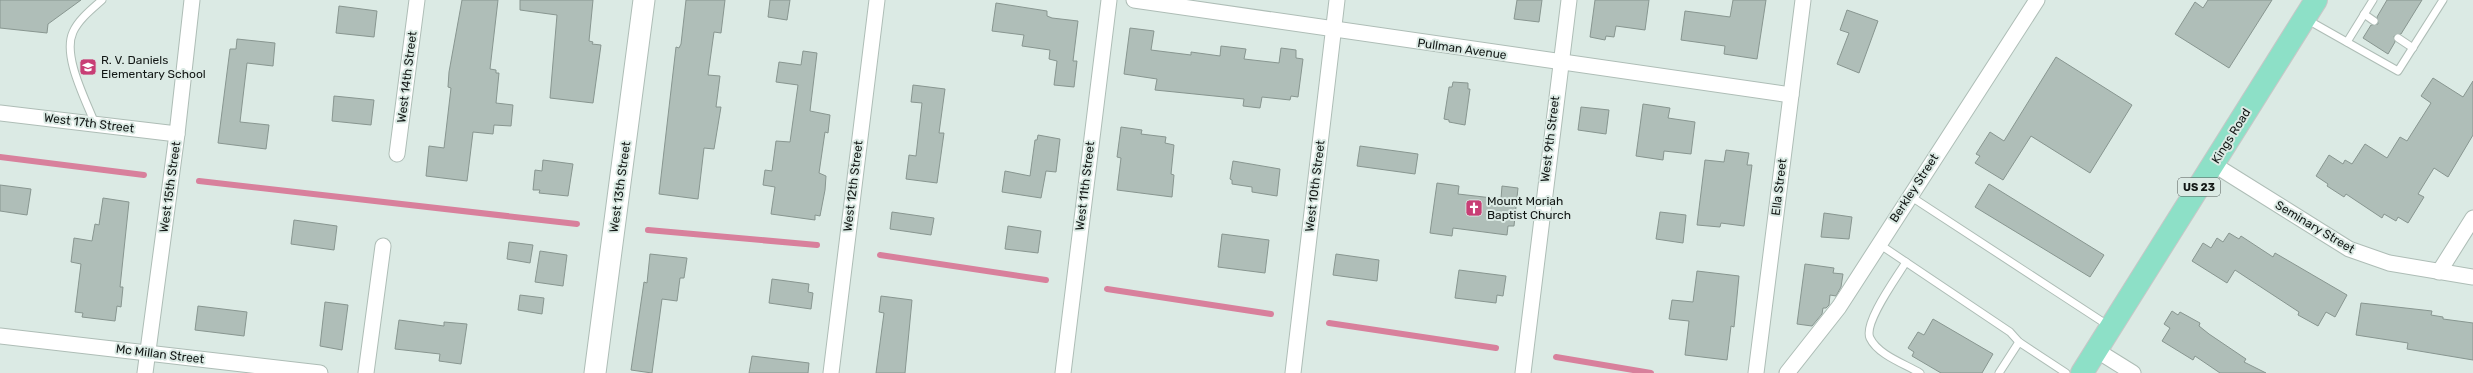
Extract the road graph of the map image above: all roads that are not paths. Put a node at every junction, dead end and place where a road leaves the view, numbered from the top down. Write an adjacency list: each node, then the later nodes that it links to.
1 (102, 0): 25 (lane)
2 (192, 0): 26 (street, West 15th Street)
3 (417, 0): 27 (street, West 14th Street)
4 (644, 0): 44 (street, West 13th Street)
5 (877, 0): 45 (street, West 12th Street)
6 (1109, 0): 46 (street, West 11th Street)
7 (1134, 0): 18 (street, Pullman Avenue)
8 (1337, 0): 18 (street, West 10th Street)
9 (1569, 0): 22 (street, West 9th Street)
10 (1802, 0): 23 (street, Ella Street)
11 (2037, 0): 29 (street, Berkley Street)
12 (2316, 0): 16 (main road, Kings Road / US 23)
13 (2373, 0): 15 (lane)
14 (2441, 1): 21 (lane)
15 (2364, 14): 17 (lane); 20 (lane)
16 (2304, 18): 20 (lane); 28 (main road, Kings Road / US 23)
17 (2374, 21)
18 (1333, 30): 22 (street, Pullman Avenue); 47 (street, West 10th Street)
19 (2398, 38): 21 (lane)
20 (2347, 42): 21 (lane)
21 (2413, 48)
22 (1561, 63): 23 (street, Pullman Avenue); 48 (street, West 9th Street)
23 (1791, 95): 49 (street, Ella Street)
24 (0, 113): 25 (street, West 17th Street)
25 (95, 124): 26 (street, West 17th Street)
26 (177, 134): 40 (street, West 15th Street)
27 (397, 154)
28 (2213, 164): 34 (street, Seminary Street); 36 (main road, Kings Road / US 23)
29 (1910, 196): 31 (street, Berkley Street); 36 (lane)
30 (2473, 218): 34 (street)
31 (1879, 244): 33 (lane); 50 (street, Berkley Street)
32 (383, 246): 43 (street)
33 (1906, 262): 38 (lane); 51 (lane)
34 (2438, 272): 35 (street, Seminary Street)
35 (2473, 277)
36 (2111, 327): 39 (main road, Kings Road / US 23)
37 (0, 336): 40 (street, Mc Millan Street)
38 (2019, 342): 52 (lane); 53 (lane)
39 (2096, 350): 54 (main road, Kings Road / US 23); 55 (street)
40 (148, 352): 41 (street, West 15th Street); 42 (street, Mc Millan Street)
41 (145, 373)
42 (320, 373)
43 (366, 373)
44 (595, 373)
45 (831, 373)
46 (1062, 373)
47 (1293, 373)
48 (1523, 373)
49 (1756, 373)
50 (1787, 373)
51 (1920, 373)
52 (1999, 373)
53 (2066, 373)
54 (2082, 373)
55 (2133, 373)

